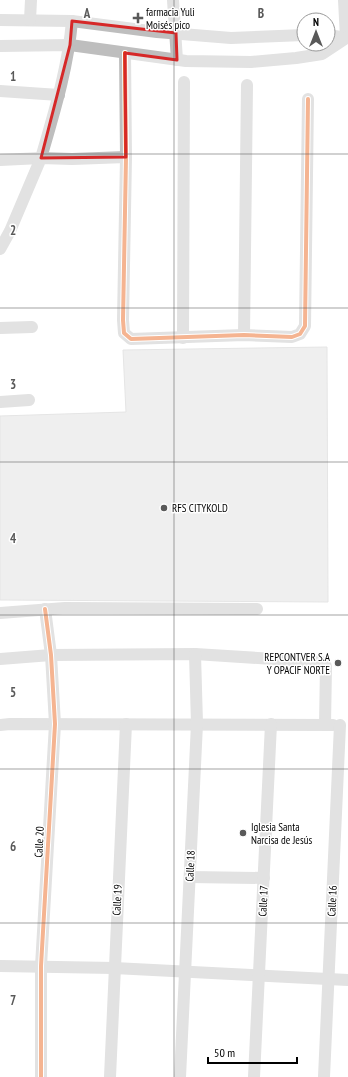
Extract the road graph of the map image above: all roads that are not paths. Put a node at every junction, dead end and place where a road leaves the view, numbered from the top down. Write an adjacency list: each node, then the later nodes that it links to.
1 (31, 0): 5 (street)
2 (173, 0): 7 (street)
3 (344, 0): 10 (street)
4 (0, 20): 5 (street)
5 (30, 20): 6 (street)
6 (72, 21): 7 (street); 11 (street)
7 (176, 33): 8 (street); 14 (street)
8 (296, 35)
9 (336, 36): 10 (street)
10 (347, 38): 14 (street)
11 (70, 45): 12 (street); 13 (street); 18 (street)
12 (0, 46)
13 (124, 53): 14 (street); 20 (street)
14 (177, 60)
15 (184, 82): 28 (street)
16 (247, 85): 27 (street)
17 (0, 91): 18 (street)
18 (59, 95): 21 (street)
19 (308, 99): 27 (street)
20 (126, 157): 21 (street); 28 (street)
21 (41, 158): 22 (street); 23 (street)
22 (0, 160)
23 (5, 231): 24 (street)
24 (0, 248)
25 (32, 327): 26 (street)
26 (0, 328)
27 (244, 335): 28 (street)
28 (183, 338)
29 (29, 400): 30 (street)
30 (0, 402)
31 (45, 609): 32 (street); 33 (street); 35 (street, Calle 20)
32 (257, 609)
33 (0, 613)
34 (195, 654): 35 (street); 39 (street, Calle 18); 42 (street)
35 (51, 655): 36 (street); 37 (street, Calle 20)
36 (0, 660)
37 (55, 724): 38 (street); 41 (street); 47 (street, Calle 20)
38 (126, 724): 39 (street); 48 (street, Calle 19)
39 (197, 724): 40 (street); 44 (street, Calle 18)
40 (271, 724): 42 (street); 45 (street, Calle 17)
41 (0, 725)
42 (325, 725): 43 (street)
43 (344, 725): 51 (street, Calle 16)
44 (190, 877): 45 (street); 49 (street, Calle 18)
45 (264, 878): 50 (street, Calle 17)
46 (0, 966): 47 (street)
47 (41, 966): 48 (street); 53 (street, Calle 20)
48 (114, 968): 49 (street); 54 (street, Calle 19)
49 (185, 972): 50 (street); 55 (street, Calle 18)
50 (259, 976): 51 (street); 56 (street, Calle 17)
51 (328, 979): 52 (street); 57 (street, Calle 16)
52 (348, 980)
53 (41, 1077)
54 (110, 1077)
55 (180, 1077)
56 (254, 1077)
57 (324, 1077)

